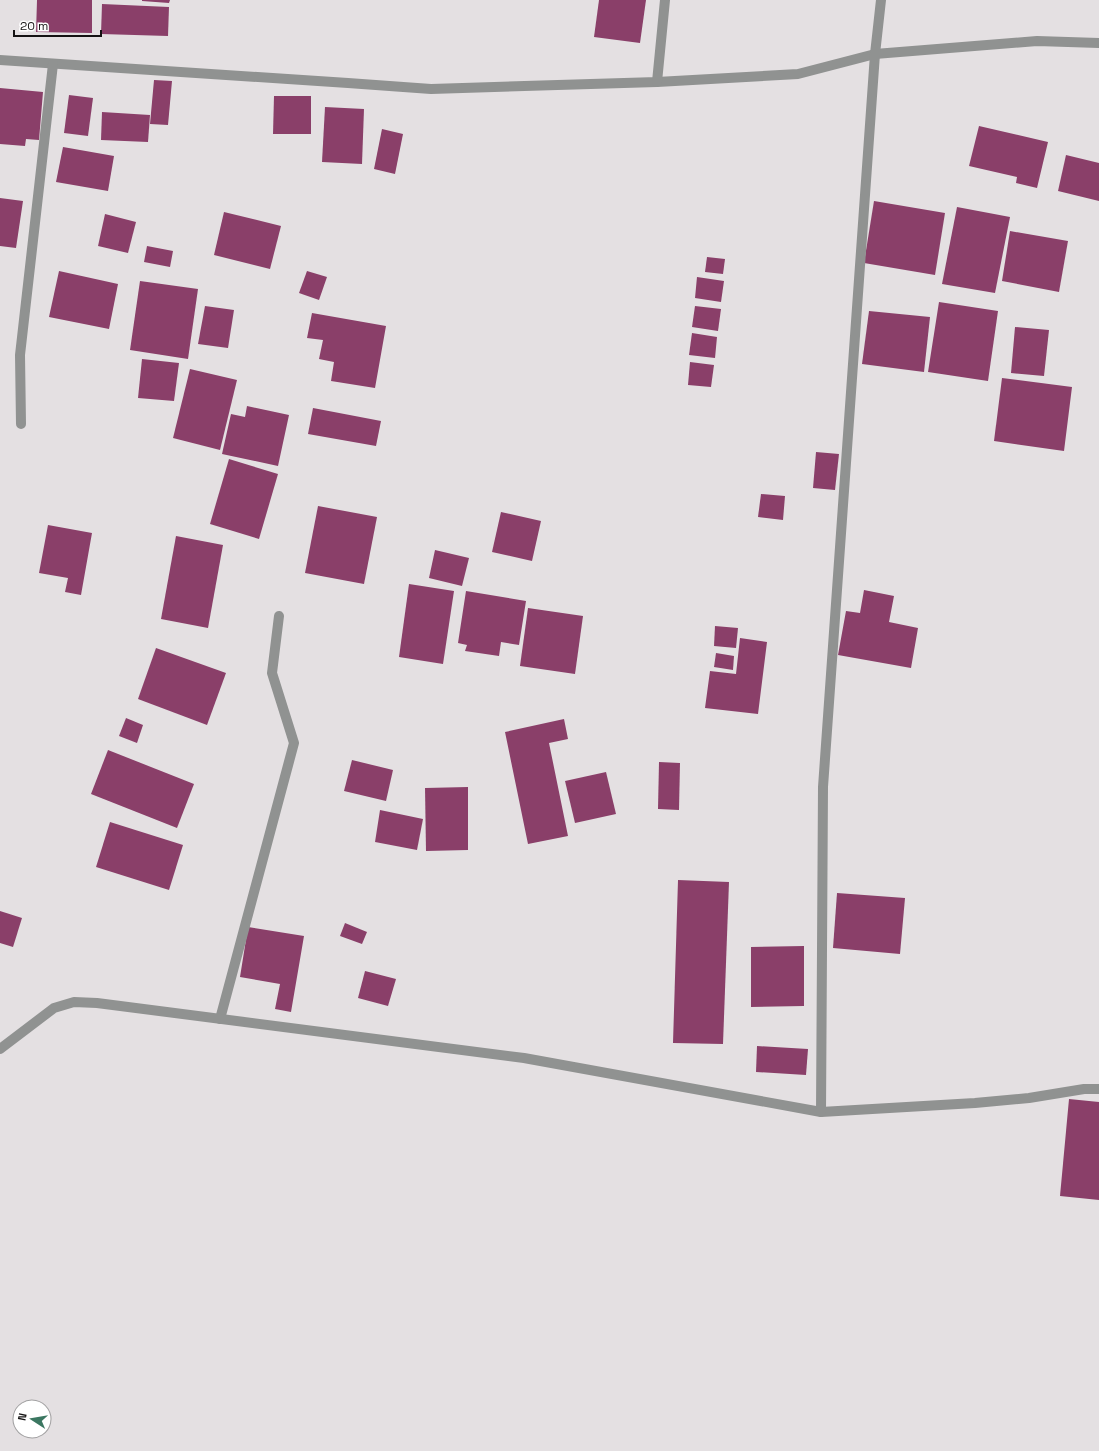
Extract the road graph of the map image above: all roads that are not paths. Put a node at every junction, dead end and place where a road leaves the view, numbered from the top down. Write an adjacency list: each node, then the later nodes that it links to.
1 (665, 0): 7 (street)
2 (881, 0): 4 (street)
3 (1099, 43): 4 (street)
4 (875, 54): 7 (street); 13 (street)
5 (0, 60): 6 (street)
6 (53, 64): 7 (street); 8 (street)
7 (657, 82)
8 (21, 424)
9 (279, 616): 10 (street)
10 (220, 1019): 11 (street); 13 (street)
11 (0, 1049)
12 (1099, 1089): 13 (street)
13 (821, 1112)

